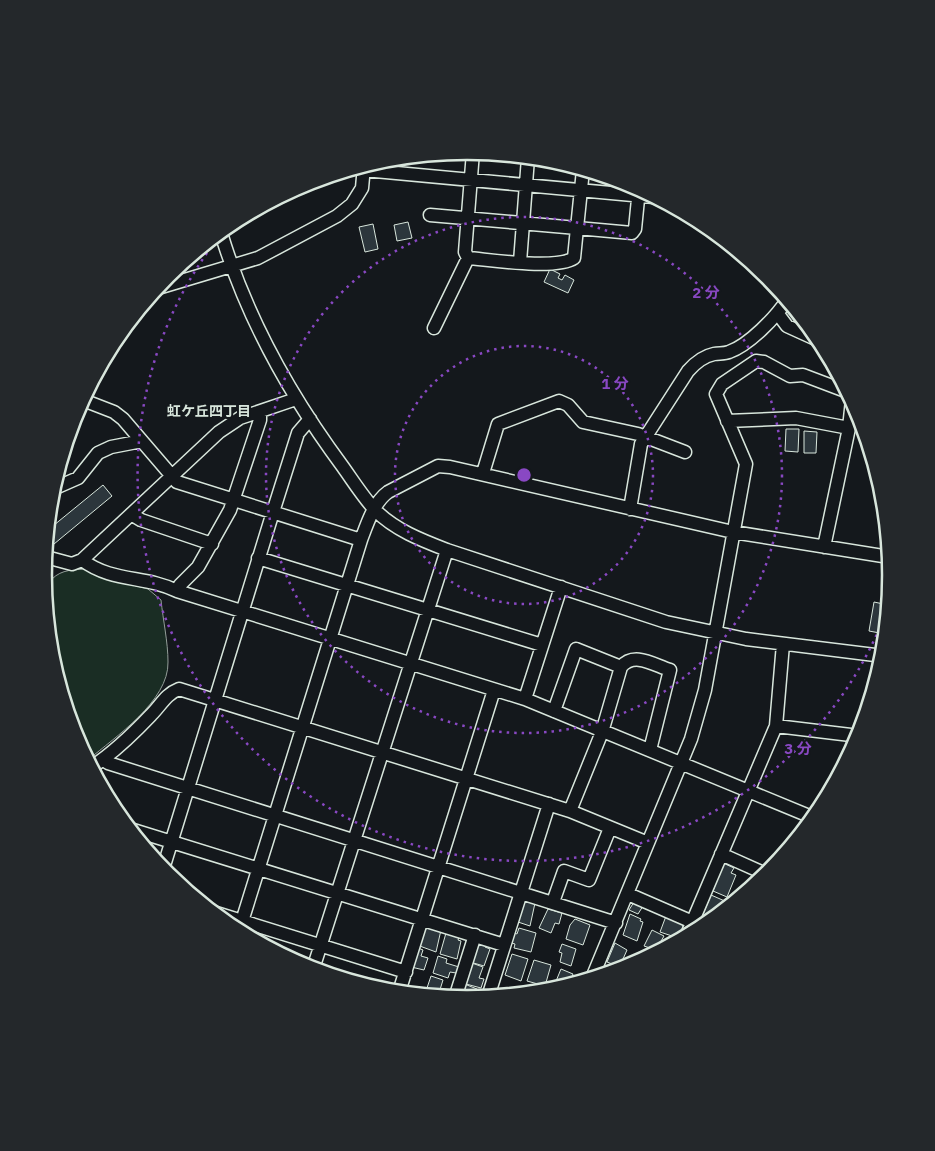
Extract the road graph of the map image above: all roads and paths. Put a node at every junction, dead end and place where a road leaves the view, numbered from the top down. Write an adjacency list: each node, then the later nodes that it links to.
1 (472, 160): 6 (street)
2 (528, 165): 7 (street)
3 (380, 170): 6 (street)
4 (363, 174): 18 (street)
5 (583, 177): 8 (street)
6 (471, 181): 7 (street); 12 (street)
7 (526, 186): 8 (street); 13 (street)
8 (582, 190): 9 (street); 14 (street)
9 (625, 191)
10 (638, 197): 14 (street)
11 (430, 215): 12 (street)
12 (468, 218): 13 (street); 16 (street)
13 (523, 223): 14 (street); 17 (street)
14 (577, 228): 17 (street)
15 (223, 240): 18 (street)
16 (468, 258): 17 (street); 22 (street)
17 (520, 262)
18 (231, 266): 19 (street); 27 (street)
19 (172, 284)
20 (783, 306): 21 (street)
21 (778, 314): 23 (street); 24 (street)
22 (434, 328)
23 (805, 334)
24 (735, 350): 25 (street); 34 (street)
25 (744, 368): 26 (street); 32 (street)
26 (838, 388)
27 (296, 398): 29 (street); 31 (street)
28 (90, 403): 35 (street)
29 (260, 412): 38 (street); 40 (street)
30 (850, 415): 33 (street)
31 (310, 419): 42 (street); 43 (street)
32 (727, 421): 33 (street); 45 (street)
33 (849, 428): 48 (street)
34 (645, 437): 36 (street); 37 (street); 41 (street)
35 (142, 441): 38 (street); 39 (street)
36 (685, 452)
37 (483, 473): 41 (street); 42 (street)
38 (170, 476): 40 (street); 44 (street)
39 (63, 485)
40 (234, 501): 43 (street); 47 (street)
41 (630, 509): 45 (street)
42 (375, 510): 46 (street); 49 (street)
43 (273, 512): 46 (street); 51 (street)
44 (131, 514): 47 (street); 53 (street)
45 (733, 532): 48 (street); 59 (street)
46 (361, 540): 54 (street)
47 (212, 544): 56 (street)
48 (824, 547): 50 (street)
49 (447, 550): 55 (street); 57 (street)
50 (882, 556)
51 (258, 558): 54 (street); 58 (street)
52 (53, 559): 53 (street)
53 (82, 560): 56 (street)
54 (347, 585): 57 (street); 60 (street)
55 (561, 587): 59 (street); 62 (street)
56 (177, 591): 58 (street)
57 (428, 608): 62 (street); 64 (street)
58 (242, 611): 60 (street); 68 (street)
59 (714, 633): 61 (street); 78 (street)
60 (330, 638): 64 (street); 71 (street)
61 (783, 644): 63 (street); 70 (street)
62 (542, 645): 67 (street)
63 (875, 655)
64 (410, 662): 66 (street); 75 (street)
65 (621, 667): 69 (street); 72 (street); 74 (street)
66 (494, 690): 67 (street); 79 (street)
67 (525, 699): 69 (street)
68 (214, 700): 71 (street); 76 (street); 80 (street)
69 (554, 711): 72 (street)
70 (776, 726): 73 (street); 81 (street)
71 (302, 727): 75 (street); 84 (street)
72 (602, 732): 74 (street); 83 (street)
73 (851, 735)
74 (650, 750): 78 (street)
75 (382, 752): 79 (street); 88 (street)
76 (103, 759): 77 (street); 80 (street)
77 (97, 763)
78 (681, 763): 81 (street); 90 (street)
79 (466, 779): 82 (street); 93 (street)
80 (187, 788): 84 (street); 89 (street)
81 (748, 791): 85 (street); 91 (street)
82 (549, 804): 83 (street); 96 (street)
83 (570, 811): 86 (street)
84 (275, 815): 88 (street); 94 (street)
85 (807, 815)
86 (610, 828): 90 (street); 99 (street)
87 (142, 832): 89 (street)
88 (355, 840): 93 (street); 97 (street)
89 (171, 841): 92 (street); 94 (street)
90 (648, 843): 98 (street)
91 (721, 854): 95 (street); 101 (street)
92 (166, 860)
93 (438, 866): 96 (street); 100 (street)
94 (259, 868): 97 (street); 102 (street)
95 (760, 870)
96 (521, 892): 99 (street); 107 (street)
97 (338, 894): 100 (street); 108 (street)
98 (628, 894): 103 (street); 104 (street)
99 (553, 902): 103 (street)
100 (422, 920): 106 (street); 111 (street)
101 (699, 920)
102 (241, 923)
103 (616, 923): 110 (street)
104 (695, 923)
105 (249, 928): 108 (street)
106 (475, 935): 107 (street); 113 (street)
107 (504, 945): 114 (street)
108 (321, 946): 109 (street); 111 (street)
109 (316, 962)
110 (596, 970)
111 (406, 972): 112 (street)
112 (401, 985)
113 (458, 990)
114 (490, 990)

